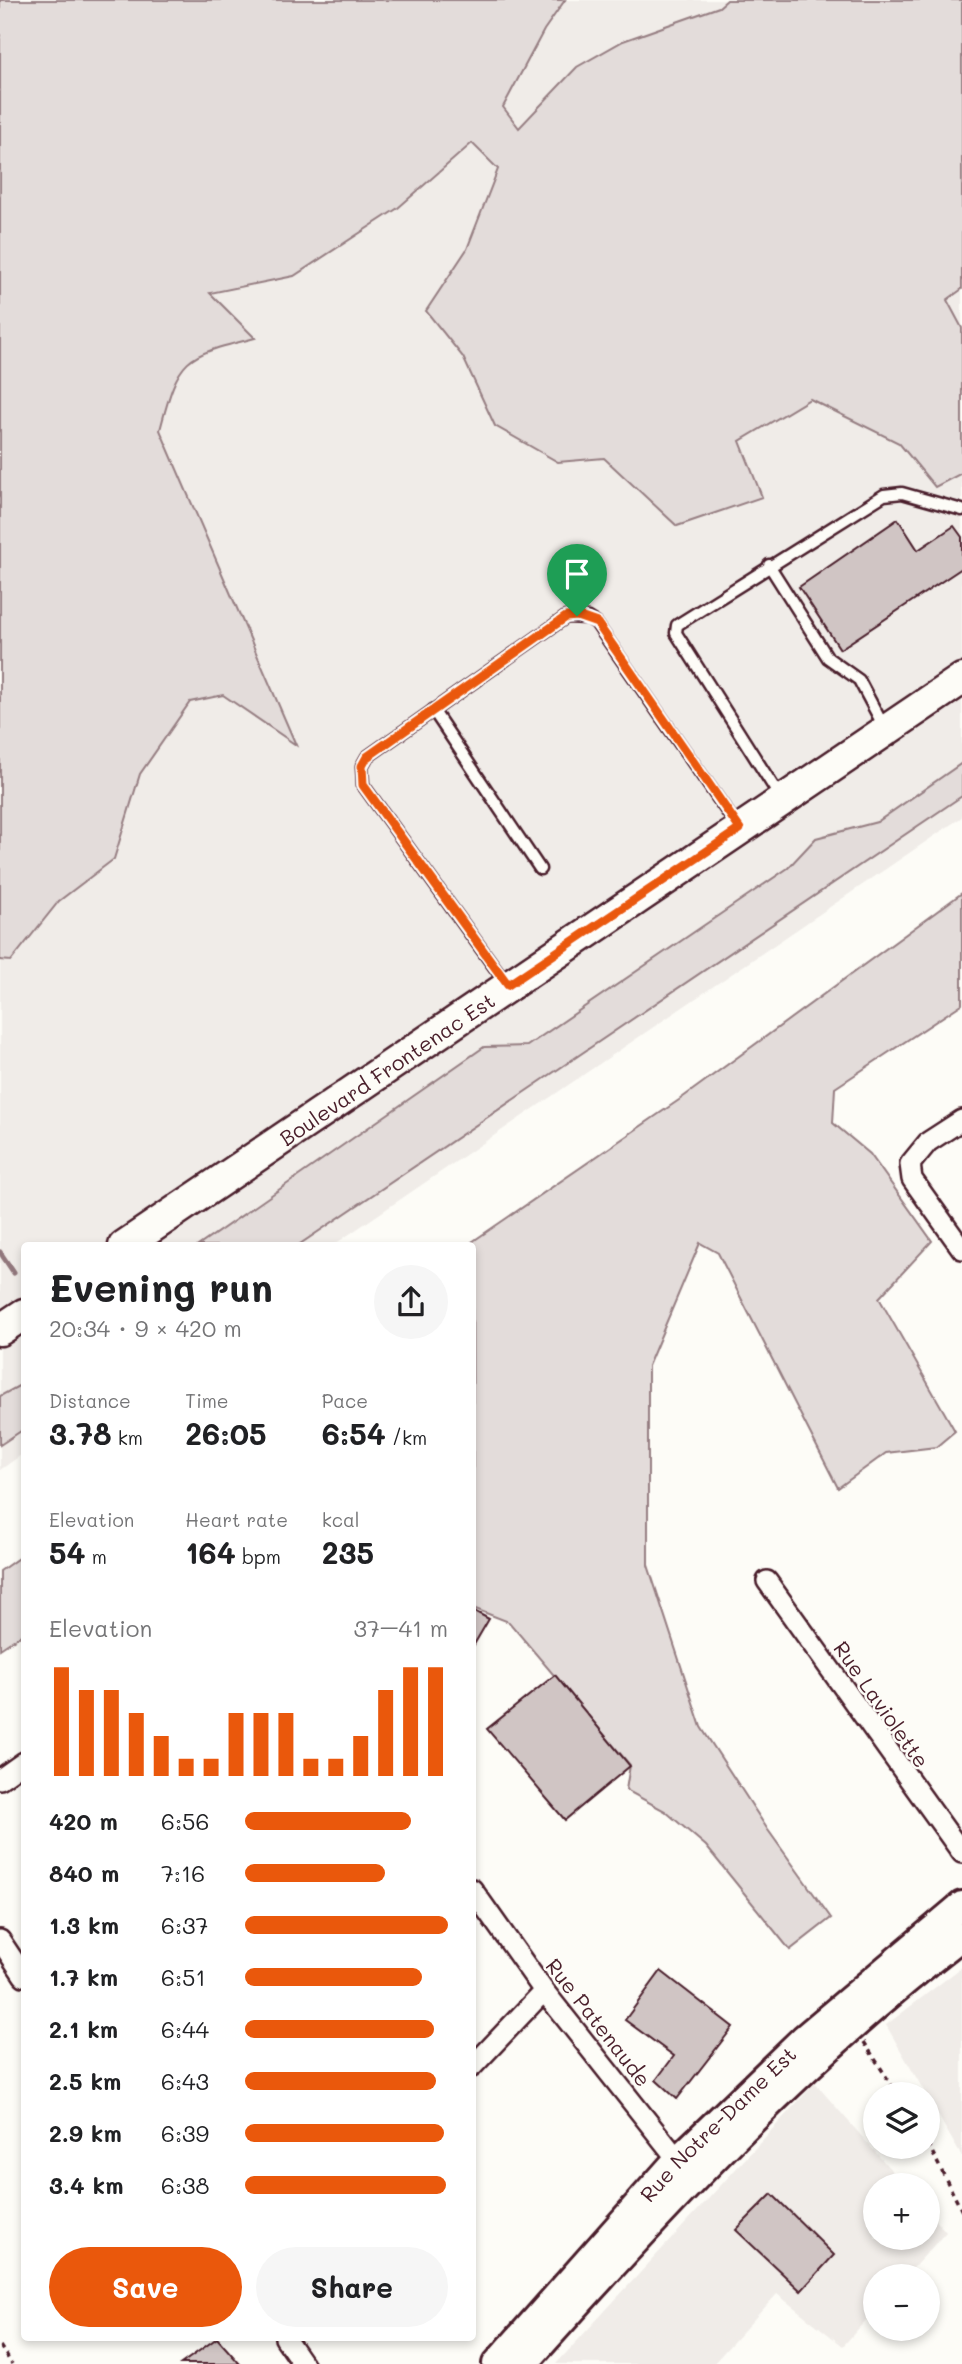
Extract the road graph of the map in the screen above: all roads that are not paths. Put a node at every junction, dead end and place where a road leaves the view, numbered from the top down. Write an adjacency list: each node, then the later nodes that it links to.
1 (962, 510): 2 (lane)
2 (769, 565): 5 (lane); 6 (lane)
3 (962, 679): 5 (main road, Boulevard Frontenac Est)
4 (433, 710): 7 (lane); 8 (lane); 9 (lane)
5 (885, 731): 6 (main road, Boulevard Frontenac Est)
6 (782, 800): 7 (main road, Boulevard Frontenac Est)
7 (740, 829): 9 (main road, Boulevard Frontenac Est)
8 (540, 869)
9 (508, 985): 11 (main road, Boulevard Frontenac Est)
10 (962, 1120): 12 (street)
11 (130, 1242)
12 (962, 1249)
13 (21, 1316): 14 (main road)
14 (0, 1330)
15 (767, 1581): 18 (street, Rue Laviolette)
16 (21, 1764): 17 (street)
17 (0, 1779)
18 (962, 1853)
19 (476, 1895): 24 (street, Rue Patenaude)
20 (962, 1905): 26 (street, Rue Notre-Dame Est)
21 (962, 1936): 26 (street, Rue Notre-Dame Est)
22 (0, 1940): 23 (street)
23 (21, 1972)
24 (544, 1991): 25 (street); 26 (street, Rue Patenaude)
25 (476, 2063)
26 (685, 2170): 28 (street, Rue Notre-Dame Est)
27 (287, 2341): 29 (street)
28 (527, 2357): 30 (street, Rue Notre-Dame Est)
29 (303, 2364)
30 (496, 2364)

